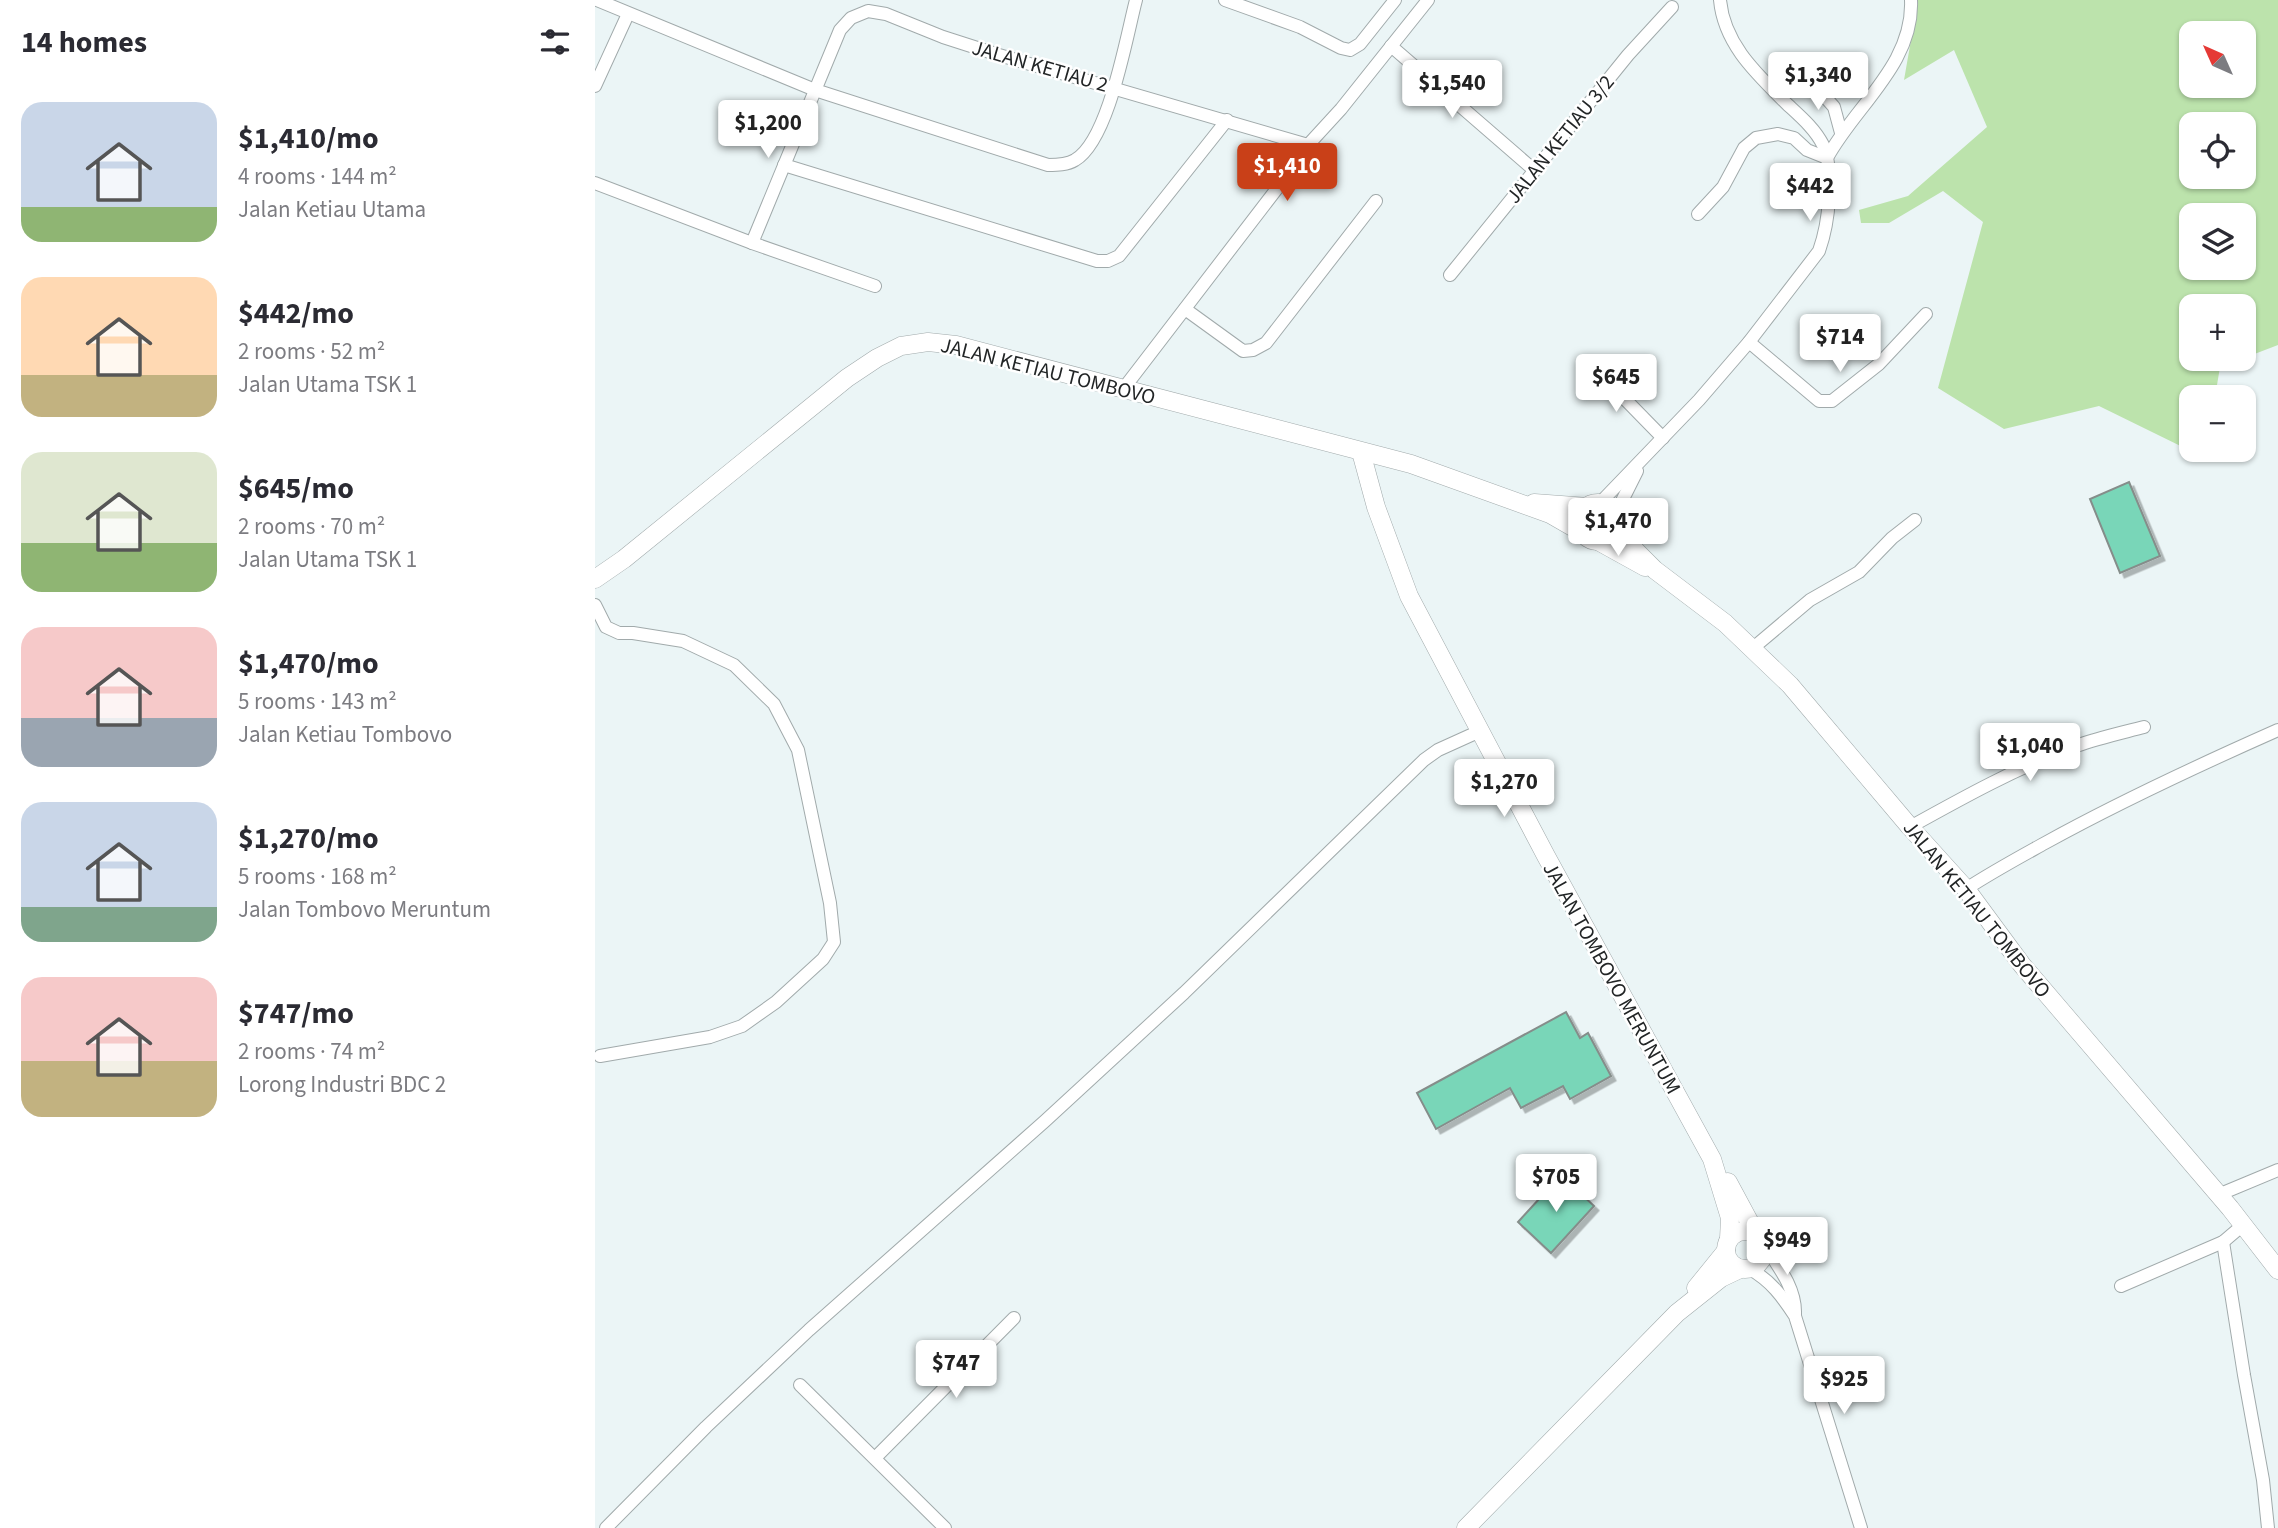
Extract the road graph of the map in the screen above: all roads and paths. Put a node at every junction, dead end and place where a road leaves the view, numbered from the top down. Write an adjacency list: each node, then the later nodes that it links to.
1 (597, 0): 9 (street)
2 (1136, 0): 13 (street)
3 (1225, 0): 4 (street)
4 (1395, 0)
5 (1428, 0): 10 (street)
6 (1720, 0): 18 (street)
7 (1911, 0): 16 (street)
8 (1672, 6): 20 (street, JALAN KETIAU 3/2)
9 (628, 14): 12 (street); 14 (street)
10 (1391, 46): 17 (street); 20 (street)
11 (1811, 81): 16 (street)
12 (595, 86)
13 (1114, 87): 14 (street); 14 (street, JALAN KETIAU 2); 15 (street, JALAN KETIAU 2)
14 (815, 90): 19 (street)
15 (1227, 120): 17 (street, JALAN KETIAU 2); 19 (street)
16 (1841, 133): 18 (street)
17 (1308, 145): 27 (street)
18 (1827, 158): 23 (street); 29 (street)
19 (784, 165): 24 (street)
20 (1534, 170): 25 (street, JALAN KETIAU 3/2)
21 (595, 183): 24 (street)
22 (1376, 201): 27 (street)
23 (1698, 214)
24 (752, 243): 26 (street)
25 (1450, 275)
26 (875, 286)
27 (1185, 309): 31 (street)
28 (1926, 314): 29 (street)
29 (1749, 342): 32 (street)
30 (1595, 364): 32 (street)
31 (1124, 388): 33 (street, JALAN KETIAU TOMBOVO); 41 (street, JALAN KETIAU TOMBOVO)
32 (1663, 438): 34 (street)
33 (1361, 452): 35 (street, JALAN KETIAU TOMBOVO); 46 (street, JALAN TOMBOVO MERUNTUM)
34 (1647, 456): 36 (street); 37 (street)
35 (1524, 504): 36 (street, JALAN KETIAU TOMBOVO); 39 (street, JALAN KETIAU TOMBOVO)
36 (1593, 505): 37 (street); 39 (street)
37 (1616, 517): 39 (street); 40 (street, JALAN KETIAU TOMBOVO)
38 (1915, 520): 43 (street)
39 (1590, 537): 40 (street, JALAN KETIAU TOMBOVO)
40 (1655, 570): 43 (street, JALAN KETIAU TOMBOVO)
41 (595, 579)
42 (595, 605): 49 (street)
43 (1753, 648): 47 (street, JALAN KETIAU TOMBOVO)
44 (2144, 727): 47 (street)
45 (2278, 730): 48 (street)
46 (1480, 732): 50 (street, JALAN TOMBOVO MERUNTUM); 65 (street)
47 (1910, 827): 48 (street, JALAN KETIAU TOMBOVO)
48 (1966, 889): 52 (street, JALAN KETIAU TOMBOVO)
49 (600, 1056)
50 (1712, 1159): 54 (street, JALAN TOMBOVO MERUNTUM); 56 (street, JALAN TOMBOVO MERUNTUM)
51 (2278, 1170): 52 (street)
52 (2218, 1195): 53 (street, JALAN KETIAU TOMBOVO)
53 (2243, 1224): 55 (street); 58 (street, JALAN KETIAU TOMBOVO)
54 (1760, 1240): 56 (street); 57 (street); 61 (street)
55 (2223, 1242): 59 (street); 69 (street)
56 (1727, 1245): 57 (street); 60 (street)
57 (1745, 1269): 60 (street); 61 (street)
58 (2278, 1270)
59 (2122, 1286)
60 (1677, 1313): 67 (street)
61 (1794, 1316): 68 (street)
62 (1014, 1318): 64 (street)
63 (800, 1385): 64 (street)
64 (875, 1458): 66 (street)
65 (606, 1528)
66 (945, 1528)
67 (1466, 1528)
68 (1861, 1528)
69 (2268, 1528)

